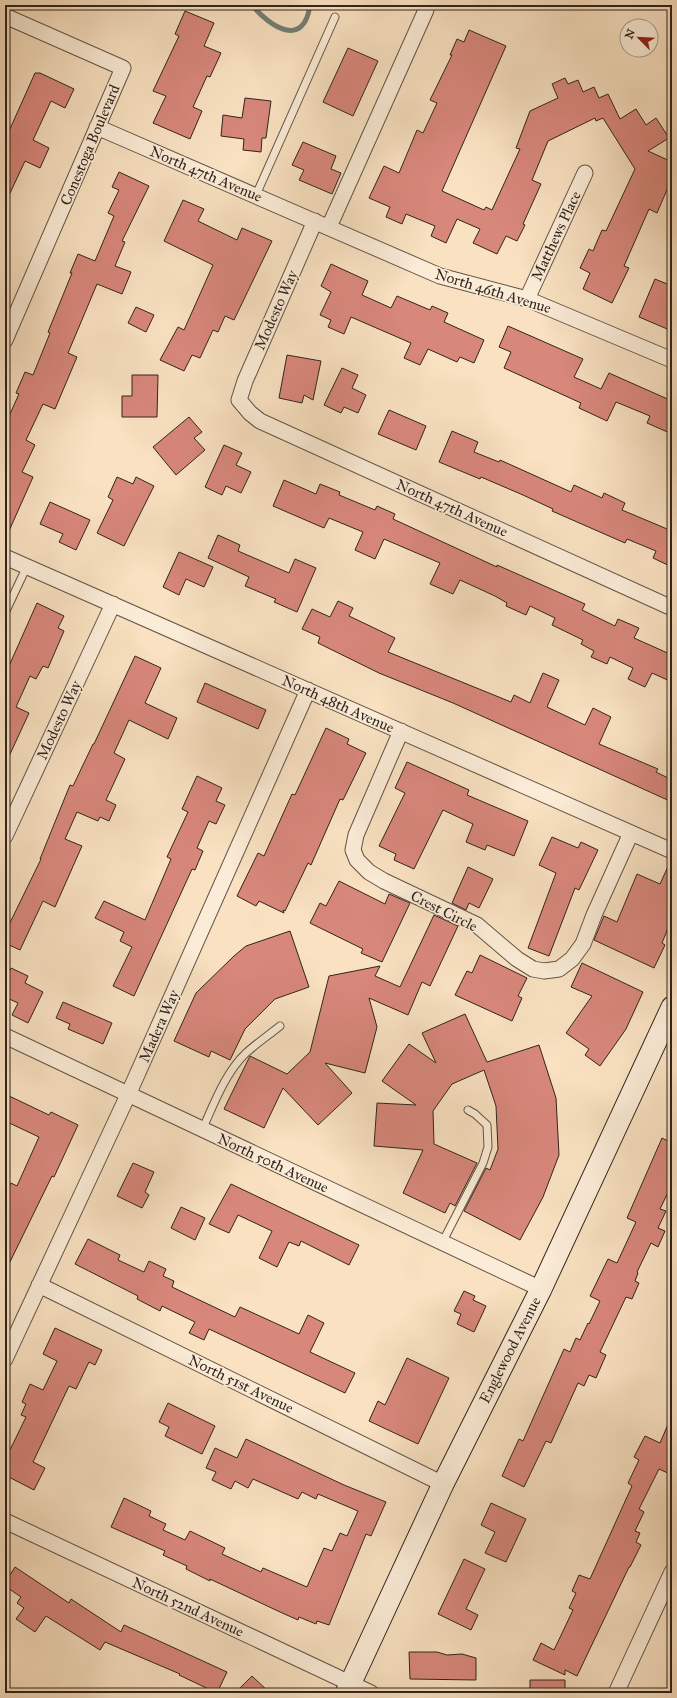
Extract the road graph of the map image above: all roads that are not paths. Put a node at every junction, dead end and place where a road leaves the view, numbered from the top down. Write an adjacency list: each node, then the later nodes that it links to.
1 (426, 10): 8 (street)
2 (5, 16): 4 (street, Conestoga Boulevard)
3 (335, 17): 6 (lane)
4 (97, 127): 6 (street, North 47th Avenue); 10 (street, Conestoga Boulevard)
5 (585, 173): 9 (street, Matthews Place)
6 (256, 195): 7 (street, North 47th Avenue)
7 (315, 221): 8 (street, North 46th Avenue); 13 (street, Modesto Way)
8 (329, 227): 9 (street, North 46th Avenue)
9 (527, 299): 12 (street, North 46th Avenue)
10 (10, 313): 11 (street, Conestoga Boulevard)
11 (5, 340)
12 (672, 360)
13 (239, 400): 17 (street, North 47th Avenue)
14 (5, 557): 15 (street, North 48th Avenue)
15 (27, 566): 16 (street, North 48th Avenue); 18 (lane)
16 (113, 604): 19 (street, North 48th Avenue); 21 (street, Modesto Way)
17 (672, 608)
18 (5, 613)
19 (308, 690): 20 (street, North 48th Avenue); 27 (street, Madera Way)
20 (401, 731): 22 (street, North 48th Avenue); 22 (street, Crest Circle)
21 (6, 829)
22 (631, 833): 23 (street, North 48th Avenue)
23 (672, 851)
24 (669, 1020): 32 (street, Englewood Avenue)
25 (280, 1026): 29 (lane)
26 (5, 1036): 27 (street, North 50th Avenue)
27 (128, 1095): 29 (street, North 50th Avenue); 31 (street, Madera Way)
28 (468, 1110): 30 (lane)
29 (201, 1130): 30 (street, North 50th Avenue)
30 (442, 1243): 32 (street, North 50th Avenue)
31 (39, 1285): 33 (street, Madera Way); 34 (street, North 51st Avenue)
32 (541, 1289): 34 (street, Englewood Avenue)
33 (5, 1359)
34 (443, 1484): 37 (street, Englewood Avenue)
35 (5, 1521): 37 (street, North 52nd Avenue)
36 (672, 1572): 39 (street)
37 (349, 1688): 38 (street, North 52nd Avenue)
38 (371, 1693)
39 (616, 1693)

